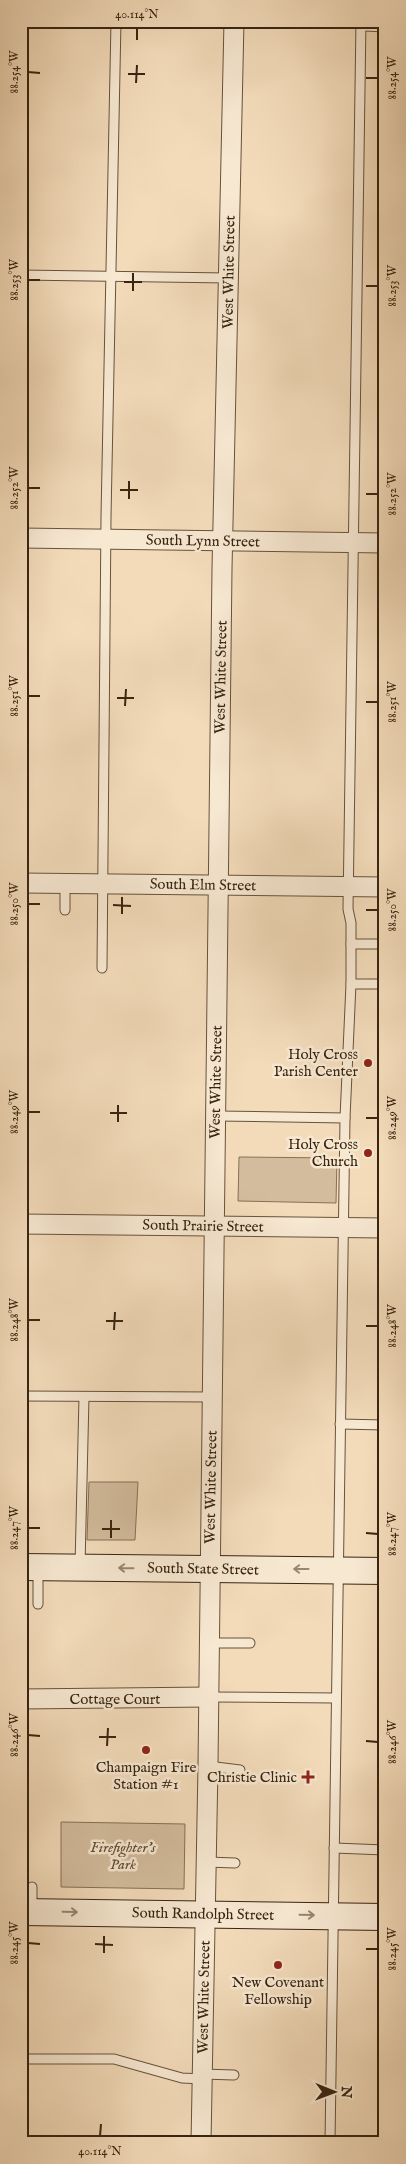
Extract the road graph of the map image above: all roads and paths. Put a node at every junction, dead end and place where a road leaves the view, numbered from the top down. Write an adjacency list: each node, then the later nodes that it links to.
1 (116, 21): 7 (lane)
2 (234, 21): 8 (street, West White Street)
3 (361, 21): 12 (lane)
4 (365, 21): 5 (street)
5 (385, 22)
6 (21, 275): 7 (lane)
7 (111, 278): 8 (lane); 10 (lane)
8 (228, 278): 11 (street, West White Street)
9 (21, 538): 10 (street, South Lynn Street)
10 (106, 540): 11 (street, South Lynn Street); 16 (lane)
11 (223, 541): 12 (street, South Lynn Street); 17 (street, West White Street)
12 (353, 543): 13 (street, South Lynn Street); 18 (lane)
13 (385, 543)
14 (21, 883): 15 (street, South Elm Street)
15 (65, 884): 16 (street, South Elm Street); 20 (lane)
16 (103, 884): 17 (street, South Elm Street); 23 (lane)
17 (218, 885): 18 (street, South Elm Street); 26 (street, West White Street)
18 (348, 887): 19 (street, South Elm Street); 21 (lane)
19 (385, 887)
20 (65, 910)
21 (351, 944): 22 (lane); 24 (lane)
22 (385, 944)
23 (102, 968)
24 (351, 984): 25 (lane); 27 (lane)
25 (385, 984)
26 (216, 1116): 27 (lane); 29 (street, West White Street)
27 (345, 1118): 30 (lane)
28 (21, 1224): 29 (street, South Prairie Street)
29 (215, 1226): 30 (street, South Prairie Street); 34 (street, West White Street)
30 (343, 1227): 31 (street, South Prairie Street); 35 (lane)
31 (385, 1228)
32 (21, 1396): 33 (lane)
33 (84, 1397): 34 (lane); 38 (lane)
34 (212, 1397): 39 (street, West White Street)
35 (340, 1424): 36 (lane); 40 (lane)
36 (385, 1425)
37 (29, 1567): 38 (main road, South State Street); 42 (lane)
38 (80, 1567): 39 (main road, South State Street, one-way to 38)
39 (210, 1568): 40 (main road, South State Street, one-way to 39); 43 (street, West White Street)
40 (338, 1570): 41 (main road, South State Street); 46 (lane)
41 (385, 1571)
42 (38, 1604)
43 (209, 1642): 44 (lane); 45 (street, West White Street)
44 (250, 1643)
45 (208, 1697): 46 (lane); 47 (street, Cottage Court); 48 (street, West White Street)
46 (336, 1698): 50 (lane)
47 (21, 1699)
48 (208, 1766): 49 (lane); 52 (street, West White Street)
49 (240, 1770)
50 (334, 1848): 51 (lane); 56 (lane)
51 (385, 1850)
52 (207, 1862): 53 (lane); 55 (street, West White Street)
53 (235, 1863)
54 (28, 1904): 55 (main road, South Randolph Street, one-way to 55)
55 (206, 1914): 56 (main road, South Randolph Street, one-way to 56); 60 (street, West White Street)
56 (333, 1916): 57 (main road, South Randolph Street); 62 (lane)
57 (385, 1917)
58 (21, 2060): 60 (lane)
59 (234, 2075): 60 (lane)
60 (202, 2076): 61 (street, West White Street)
61 (201, 2143)
62 (330, 2143)

